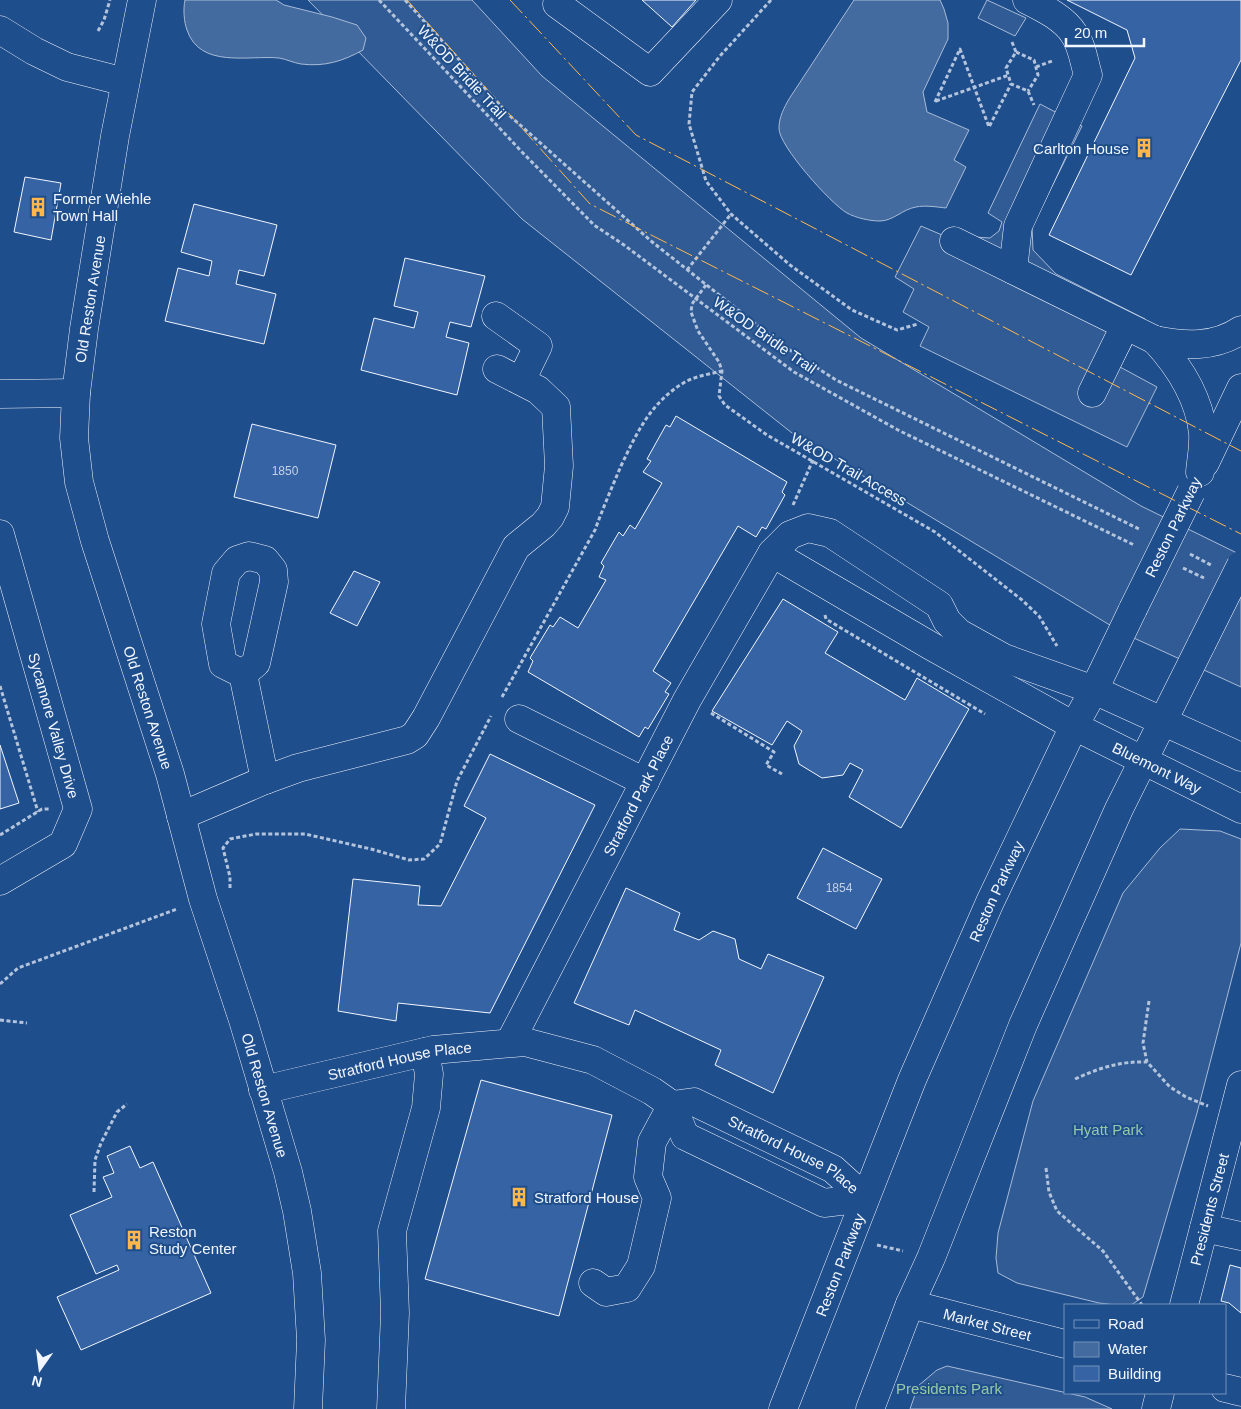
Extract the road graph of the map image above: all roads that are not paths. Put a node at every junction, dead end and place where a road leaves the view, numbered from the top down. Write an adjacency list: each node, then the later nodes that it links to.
1 (142, 0): 6 (street, Old Reston Avenue)
2 (561, 0): 3 (street)
3 (718, 0)
4 (1027, 0): 8 (street)
5 (0, 30): 6 (street)
6 (125, 82): 16 (street, Old Reston Avenue)
7 (954, 241): 8 (street)
8 (1013, 270): 10 (street)
9 (496, 316): 14 (street)
10 (1125, 326): 12 (street); 17 (street)
11 (1241, 330): 12 (street)
12 (1155, 340): 19 (street)
13 (497, 369): 14 (street)
14 (522, 381): 32 (street)
15 (1241, 388): 19 (street, Reston Parkway)
16 (76, 393): 18 (street); 35 (street, Old Reston Avenue)
17 (1092, 393)
18 (0, 394)
19 (1196, 482): 26 (street, Reston Parkway, bridge)
20 (0, 534): 36 (street, Sycamore Valley Drive)
21 (772, 553): 23 (street, Stratford Park Place); 24 (street); 33 (street, Stratford Park Place)
22 (1228, 566): 28 (street, bridge)
23 (947, 621): 24 (street); 26 (street, Stratford Park Place)
24 (931, 646): 29 (street)
25 (243, 674): 32 (street)
26 (1094, 690): 28 (street); 29 (street, Reston Parkway)
27 (519, 719): 33 (street)
28 (1163, 721): 30 (street); 31 (street)
29 (1074, 726): 31 (street, Bluemont Way); 43 (street, Reston Parkway)
30 (1241, 757)
31 (1144, 760): 34 (street, Bluemont Way); 47 (street)
32 (264, 780): 35 (street)
33 (644, 782): 37 (street, Stratford Park Place)
34 (1241, 809)
35 (181, 816): 40 (street, Old Reston Avenue)
36 (0, 881)
37 (510, 1042): 38 (street, Stratford House Place); 41 (street, Stratford House Place)
38 (425, 1052): 40 (street, Stratford House Place); 54 (street)
39 (1241, 1085): 42 (street, Presidents Street)
40 (263, 1090): 53 (street, Old Reston Avenue)
41 (672, 1105): 43 (street, Stratford House Place); 46 (street)
42 (1234, 1136): 44 (street, Presidents Street)
43 (865, 1198): 55 (street, Reston Parkway)
44 (1204, 1228): 45 (street); 48 (street, Presidents Street)
45 (1241, 1236)
46 (593, 1283)
47 (910, 1304): 49 (street, Market Street); 56 (street)
48 (1184, 1304)
49 (1064, 1344)
50 (1226, 1388): 51 (street)
51 (1241, 1392)
52 (1160, 1394): 57 (street)
53 (308, 1409)
54 (390, 1409)
55 (783, 1409)
56 (870, 1409)
57 (1156, 1409)

